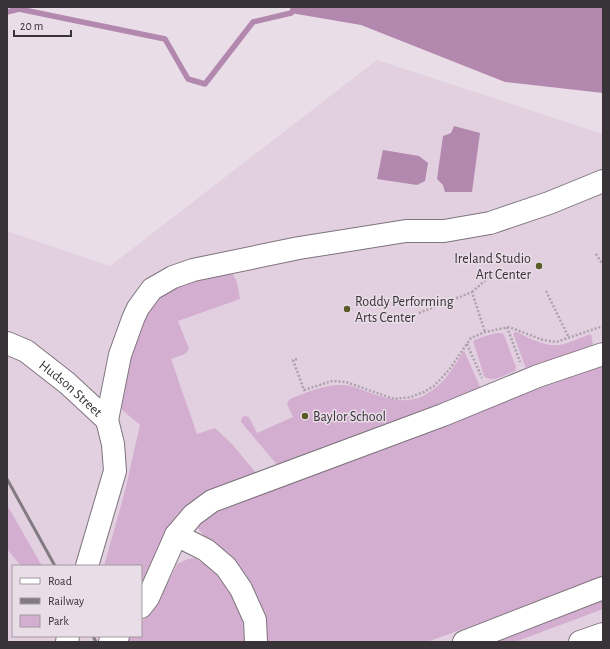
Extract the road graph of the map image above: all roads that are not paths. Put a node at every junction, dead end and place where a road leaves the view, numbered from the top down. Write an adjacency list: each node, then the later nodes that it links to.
1 (603, 181): 4 (street)
2 (7, 343): 4 (street, Hudson Street)
3 (603, 354): 5 (street)
4 (107, 420): 6 (street, Hudson Street)
5 (176, 535): 8 (street); 10 (street)
6 (86, 565)
7 (603, 588): 11 (street)
8 (142, 606)
9 (603, 634): 12 (street)
10 (256, 642)
11 (464, 642)
12 (580, 642)

